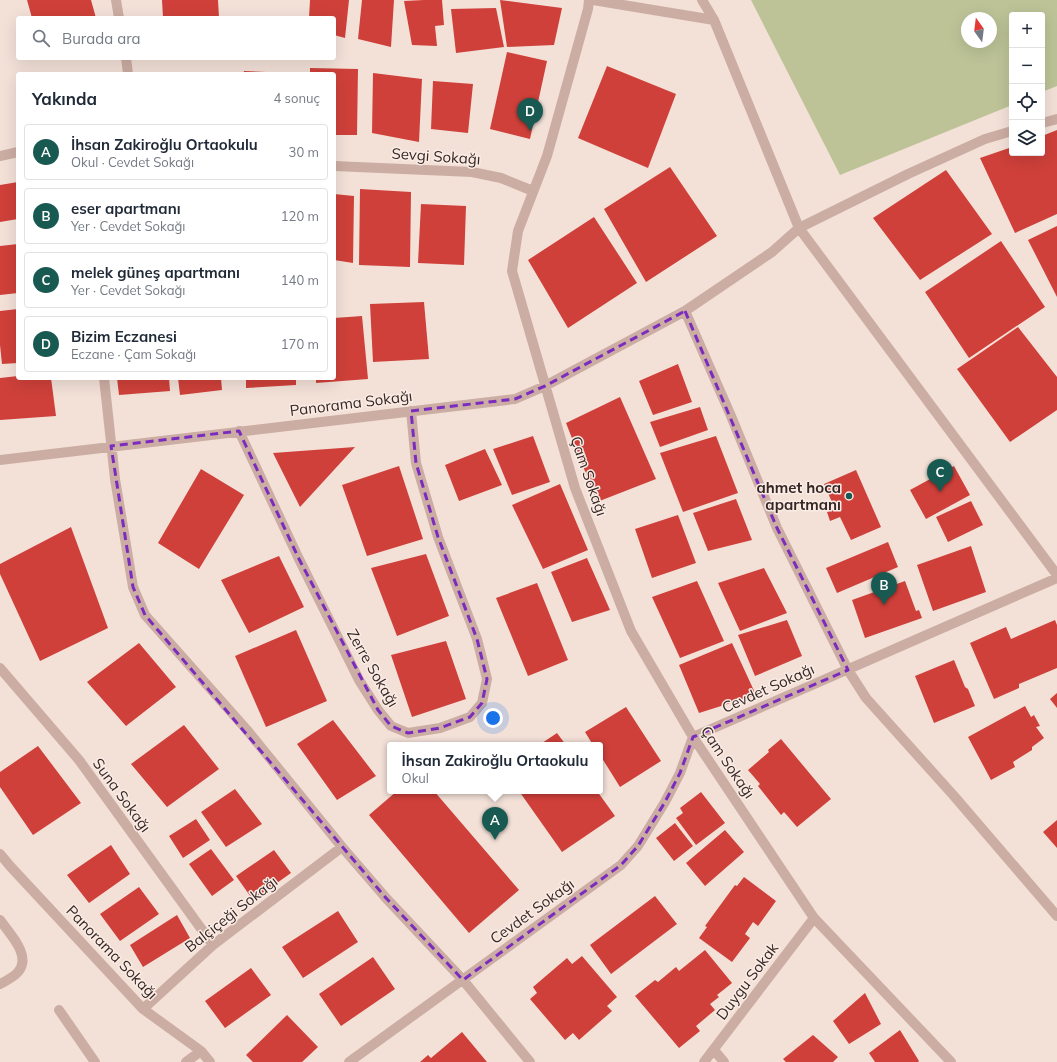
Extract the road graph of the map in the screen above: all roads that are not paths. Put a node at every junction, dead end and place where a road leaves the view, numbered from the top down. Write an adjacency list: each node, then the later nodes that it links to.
1 (116, 0): 5 (street)
2 (589, 0): 15 (street, Çam Sokağı)
3 (593, 0): 6 (street)
4 (702, 0): 6 (street)
5 (119, 16)
6 (714, 20): 16 (street)
7 (126, 60): 8 (street)
8 (128, 72)
9 (1057, 119): 10 (street)
10 (1045, 122)
11 (1009, 133): 16 (street, Panorama Sokağı)
12 (16, 152): 13 (street)
13 (0, 156)
14 (336, 166): 15 (street, Sevgi Sokağı)
15 (534, 191): 19 (street, Çam Sokağı)
16 (800, 228): 17 (street, Panorama Sokağı); 24 (street)
17 (685, 311): 19 (street, Panorama Sokağı); 27 (street)
18 (104, 380): 22 (street)
19 (545, 386): 20 (street, Panorama Sokağı); 28 (street, Çam Sokağı)
20 (411, 411): 21 (street, Panorama Sokağı); 21 (street, Zerre Sokağı)
21 (239, 431): 22 (street, Panorama Sokağı)
22 (111, 446): 23 (street, Panorama Sokağı); 29 (street)
23 (0, 460)
24 (1057, 575)
25 (1057, 578): 27 (street, Cevdet Sokağı)
26 (0, 668): 34 (street, Suna Sokağı)
27 (848, 670): 28 (street, Cevdet Sokağı); 31 (street)
28 (693, 737): 32 (street, Çam Sokağı); 35 (street, Cevdet Sokağı)
29 (342, 847): 34 (street, Balçiçeği Sokağı); 35 (street)
30 (0, 854): 37 (street, Panorama Sokağı)
31 (1057, 916)
32 (814, 918): 39 (street, Duygu Sokak); 48 (street, Çam Sokağı)
33 (0, 920): 36 (street)
34 (213, 945): 37 (street, Balçiçeği Sokağı)
35 (463, 980): 44 (street, Cevdet Sokağı); 45 (street)
36 (0, 984)
37 (143, 1009): 40 (street, Panorama Sokağı)
38 (59, 1010): 41 (street)
39 (714, 1050): 46 (street, Duygu Sokak); 47 (street)
40 (200, 1051): 42 (street); 43 (street, Panorama Sokağı)
41 (95, 1062)
42 (186, 1062)
43 (210, 1062)
44 (349, 1062)
45 (530, 1062)
46 (704, 1062)
47 (724, 1062)
48 (951, 1062)

